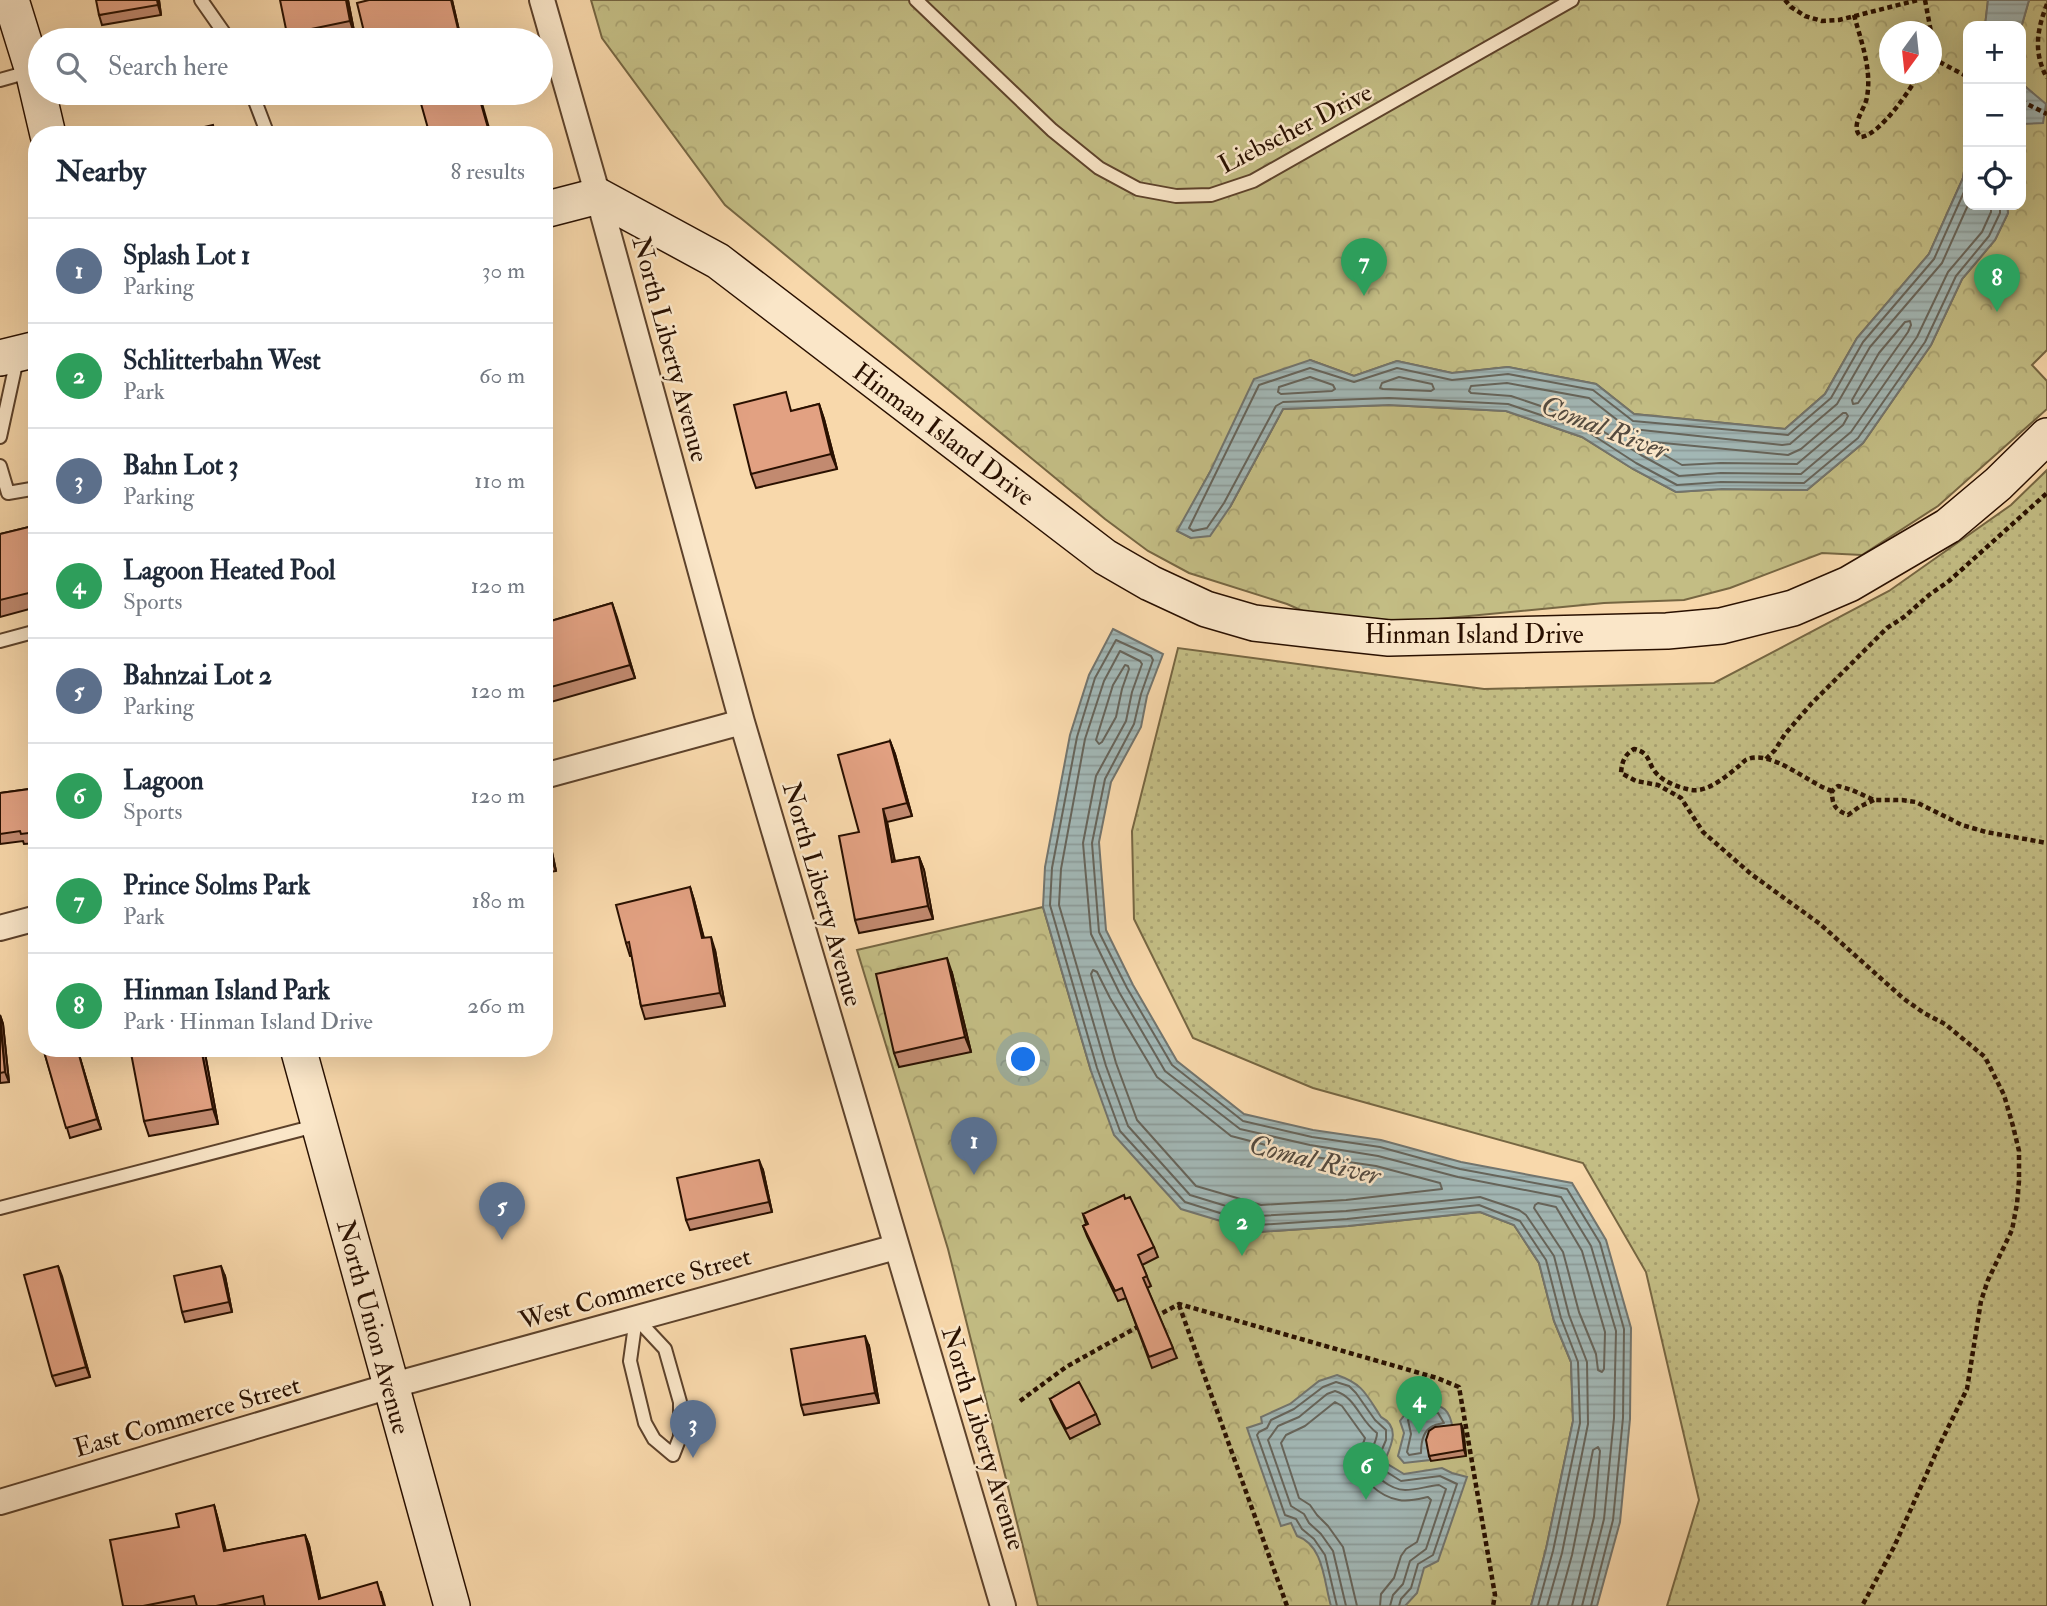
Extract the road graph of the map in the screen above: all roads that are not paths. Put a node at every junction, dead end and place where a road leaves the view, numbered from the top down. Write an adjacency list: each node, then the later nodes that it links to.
1 (11, 0): 9 (street)
2 (201, 0): 6 (lane)
3 (542, 0): 7 (street, North Liberty Avenue)
4 (916, 0): 5 (lane, Liebscher Drive)
5 (1572, 0)
6 (221, 28)
7 (550, 28)
8 (553, 38): 15 (street, North Liberty Avenue)
9 (16, 75): 10 (street)
10 (28, 98)
11 (32, 105): 13 (street)
12 (257, 105): 14 (lane)
13 (43, 126)
14 (265, 126)
15 (598, 195): 16 (street); 18 (street, Hinman Island Drive); 24 (street, North Liberty Avenue)
16 (553, 208)
17 (18, 353): 19 (lane)
18 (2047, 436)
19 (0, 437)
20 (0, 466): 21 (lane)
21 (28, 490)
22 (28, 633): 23 (lane)
23 (0, 641)
24 (742, 722): 25 (street); 31 (street, North Liberty Avenue)
25 (553, 774)
26 (28, 920): 27 (street)
27 (0, 928)
28 (300, 1057): 29 (street, North Union Avenue)
29 (319, 1125): 30 (lane); 33 (street, North Union Avenue)
30 (0, 1208)
31 (896, 1247): 32 (street, West Commerce Street); 36 (street, North Liberty Avenue)
32 (636, 1318): 32 (lane); 33 (street, West Commerce Street)
33 (390, 1386): 34 (street, East Commerce Street); 35 (street, North Union Avenue)
34 (0, 1502)
35 (452, 1606)
36 (1003, 1606)

